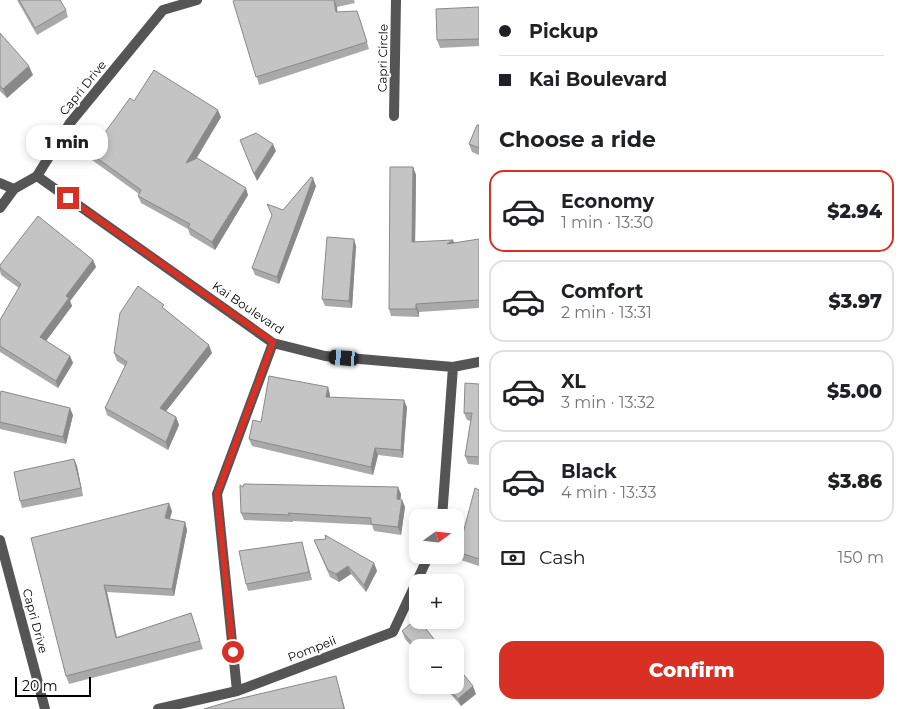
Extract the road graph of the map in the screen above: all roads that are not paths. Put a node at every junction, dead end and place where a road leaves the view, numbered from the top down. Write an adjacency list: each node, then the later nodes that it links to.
1 (197, 0): 4 (street, Capri Drive)
2 (396, 0): 3 (street, Capri Circle)
3 (394, 116)
4 (37, 176): 6 (street, Capri Drive); 8 (street, Kai Boulevard)
5 (0, 183): 6 (street)
6 (14, 190): 7 (street, Capri Drive)
7 (0, 208)
8 (273, 342): 10 (street, Kai Boulevard); 14 (street)
9 (479, 362): 10 (street, Kai Boulevard)
10 (453, 367): 11 (street)
11 (443, 509)
12 (0, 540): 15 (street, Capri Drive)
13 (425, 564): 14 (street, Pompeii)
14 (237, 691): 16 (street, Pompeii)
15 (45, 709)
16 (158, 709)

